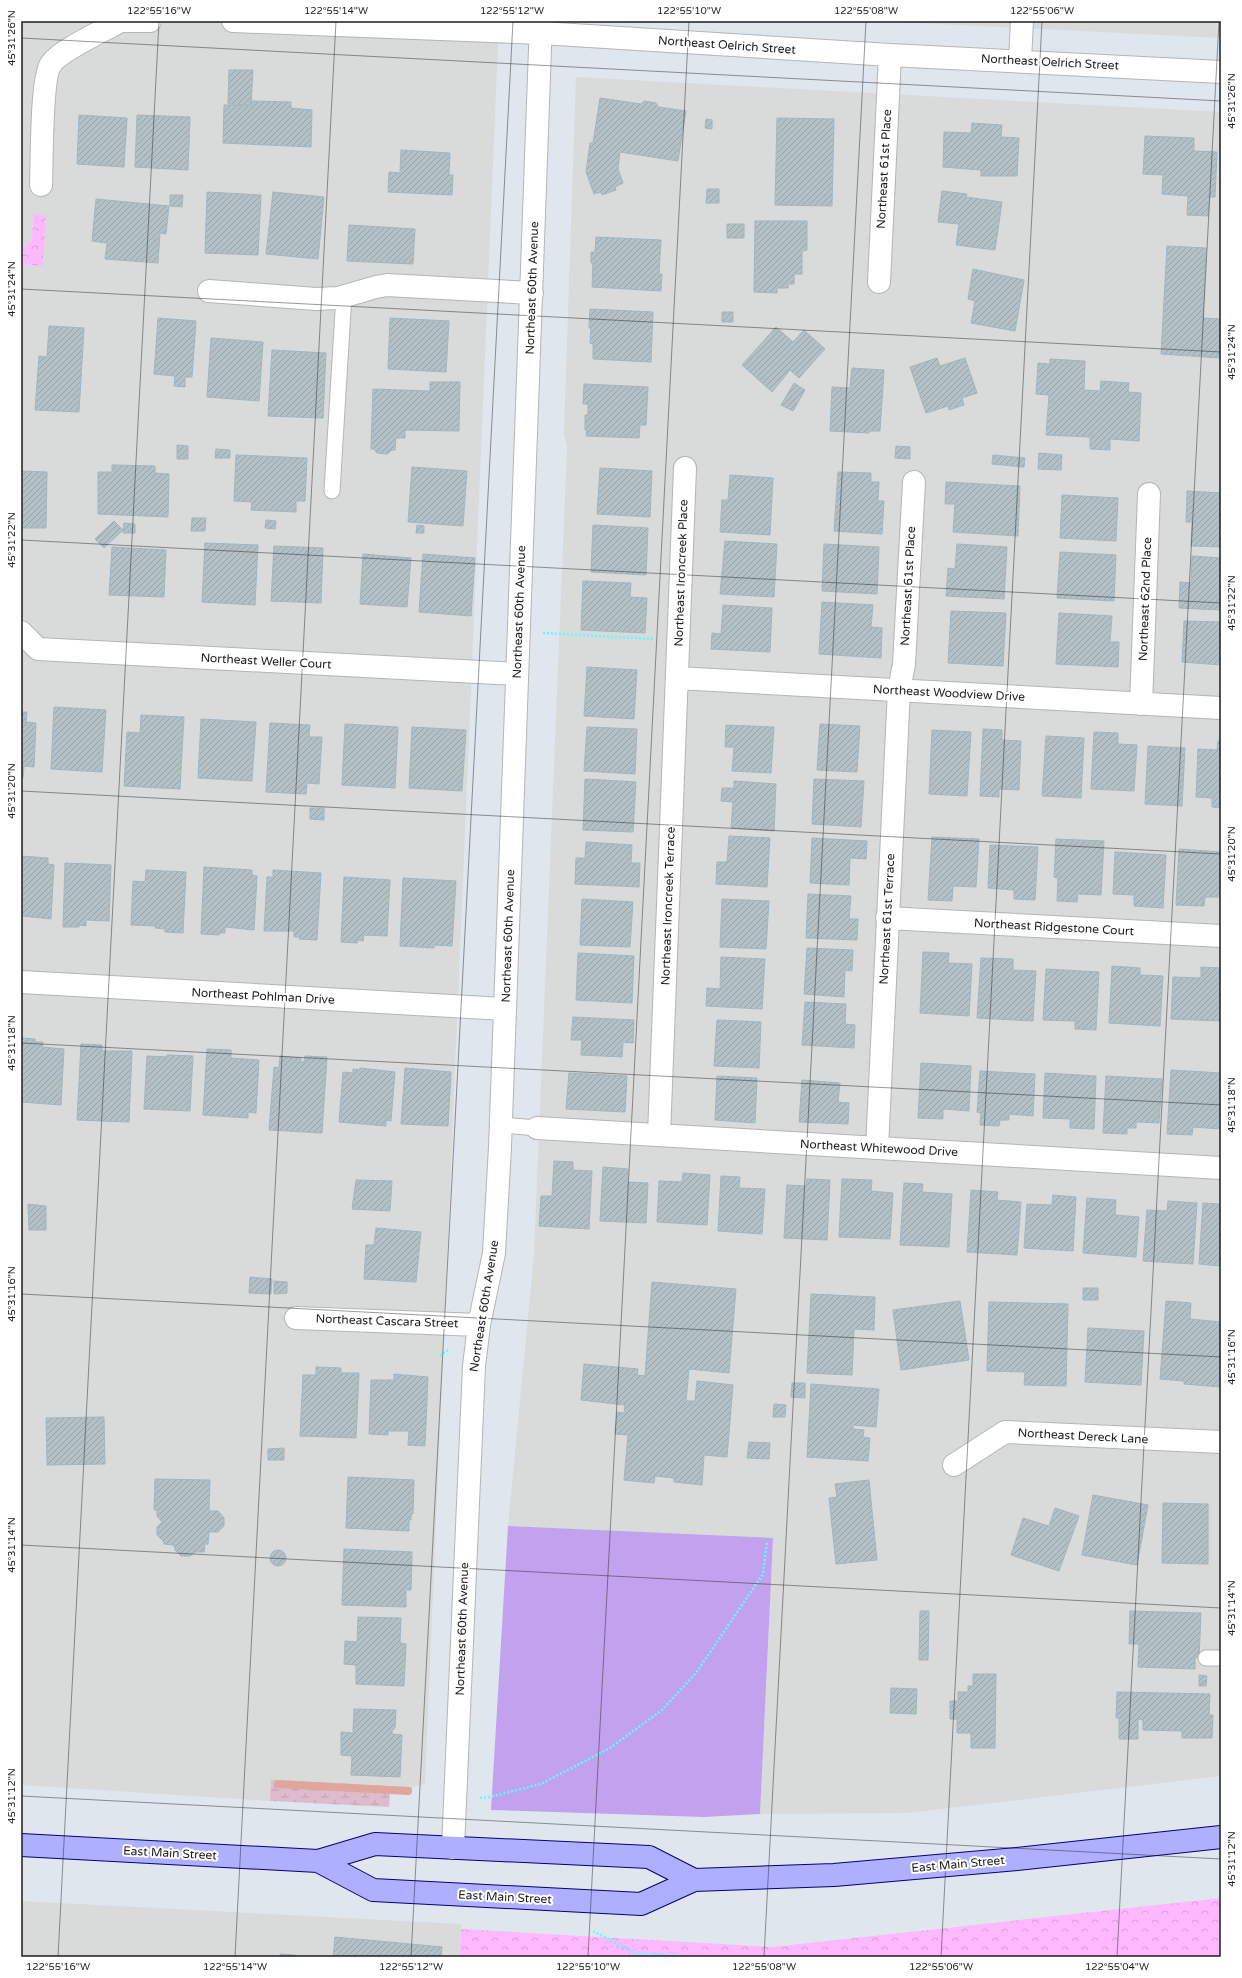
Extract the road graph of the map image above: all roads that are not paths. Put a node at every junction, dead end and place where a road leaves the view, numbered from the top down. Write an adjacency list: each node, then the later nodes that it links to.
1 (121, 21): 2 (street); 9 (street)
2 (150, 21)
3 (233, 21): 5 (street, Northeast Oelrich Street)
4 (1022, 21): 7 (street)
5 (541, 27): 6 (street, Northeast Oelrich Street); 12 (street, Northeast 60th Avenue)
6 (890, 55): 7 (street, Northeast Oelrich Street); 10 (street, Northeast 61st Place)
7 (1020, 60): 8 (street, Northeast Oelrich Street)
8 (1221, 72)
9 (41, 185)
10 (879, 282)
11 (210, 291): 13 (street)
12 (532, 293): 13 (street); 19 (street, Northeast 60th Avenue)
13 (344, 295): 16 (lane)
14 (685, 468): 20 (street, Northeast Ironcreek Place)
15 (914, 482): 21 (street, Northeast 61st Place)
16 (332, 491)
17 (1149, 494): 22 (street, Northeast 62nd Place)
18 (21, 632): 19 (street, Northeast Weller Court)
19 (517, 674): 27 (street, Northeast 60th Avenue)
20 (677, 678): 21 (street, Northeast Woodview Drive); 30 (street, Northeast Ironcreek Terrace)
21 (899, 690): 22 (street, Northeast Woodview Drive); 24 (street, Northeast 61st Terrace)
22 (1141, 704): 23 (street, Northeast Woodview Drive)
23 (1221, 708)
24 (887, 918): 25 (street, Northeast Ridgestone Court); 31 (street, Northeast 61st Terrace)
25 (1221, 936)
26 (21, 982): 27 (street, Northeast Pohlman Drive)
27 (505, 1009): 28 (street, Northeast 60th Avenue)
28 (501, 1125): 29 (lane); 34 (street, Northeast 60th Avenue)
29 (537, 1128): 30 (street, Northeast Whitewood Drive)
30 (660, 1135): 31 (street, Northeast Whitewood Drive)
31 (876, 1148): 32 (street, Northeast Whitewood Drive)
32 (1221, 1168)
33 (296, 1318): 34 (street, Northeast Cascara Street)
34 (479, 1325): 39 (street, Northeast 60th Avenue)
35 (1221, 1442): 36 (street, Northeast Dereck Lane)
36 (954, 1465)
37 (1221, 1837): 41 (main road, East Main Street)
38 (21, 1845): 40 (main road, East Main Street)
39 (453, 1848): 40 (main road, East Main Street); 41 (main road, East Main Street)
40 (318, 1860): 41 (main road, East Main Street)
41 (694, 1880)

